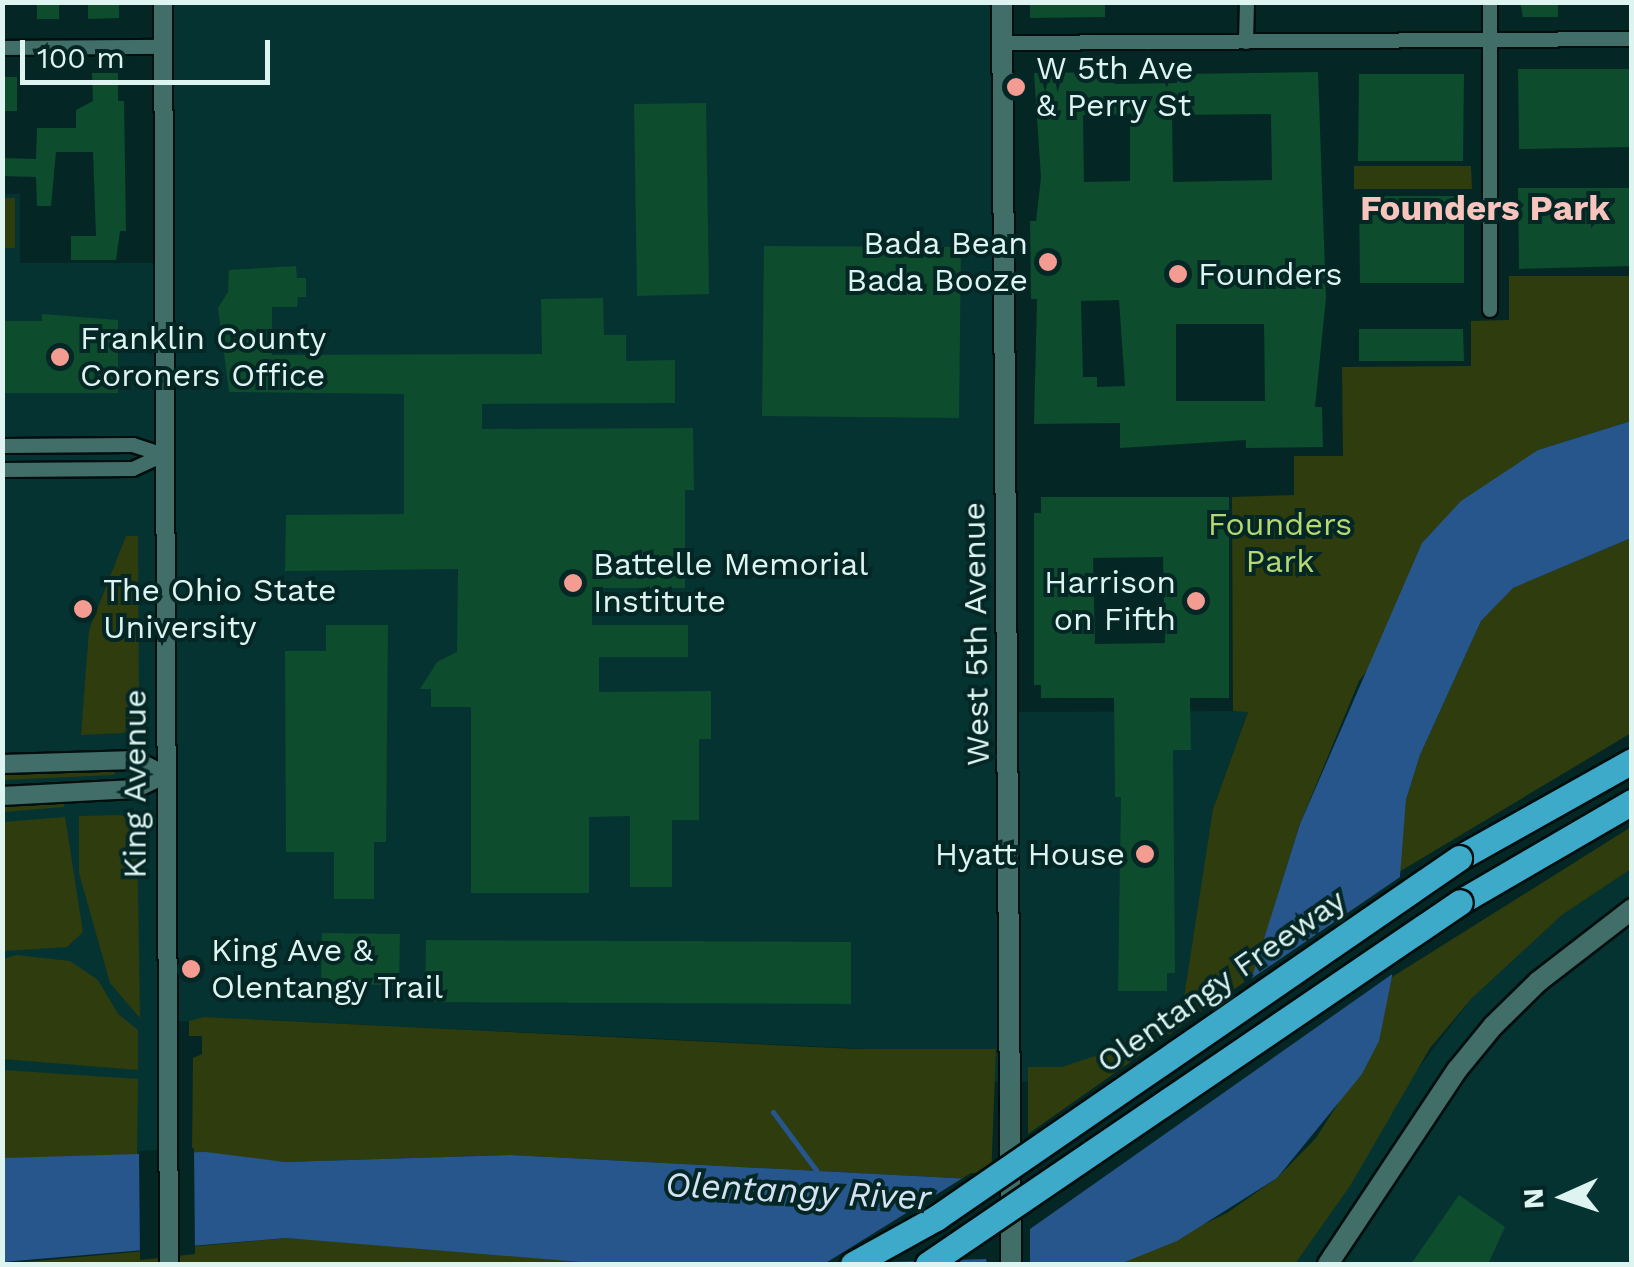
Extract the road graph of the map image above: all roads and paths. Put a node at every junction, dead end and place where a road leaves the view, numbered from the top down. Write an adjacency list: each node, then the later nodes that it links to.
1 (162, 2): 9 (street, King Avenue)
2 (1002, 2): 8 (main road, West 5th Avenue)
3 (1247, 2): 7 (street)
4 (1490, 2): 6 (street)
5 (1632, 38): 6 (street)
6 (1490, 39): 7 (street); 11 (street)
7 (1246, 42): 8 (street)
8 (1002, 43): 24 (main road, West 5th Avenue, bridge)
9 (163, 47): 10 (street); 13 (street, King Avenue)
10 (2, 48)
11 (1490, 310)
12 (2, 446): 13 (street)
13 (164, 456): 14 (street); 17 (street, King Avenue)
14 (2, 470)
15 (1632, 761): 22 (highway, Olentangy Freeway, bridge)
16 (2, 764): 17 (street)
17 (164, 775): 18 (street); 21 (street, King Avenue)
18 (2, 796)
19 (1632, 802): 23 (highway, Olentangy Freeway, bridge)
20 (1632, 910): 25 (main road)
21 (169, 1264)
22 (853, 1264)
23 (928, 1264)
24 (1011, 1264)
25 (1328, 1264)

